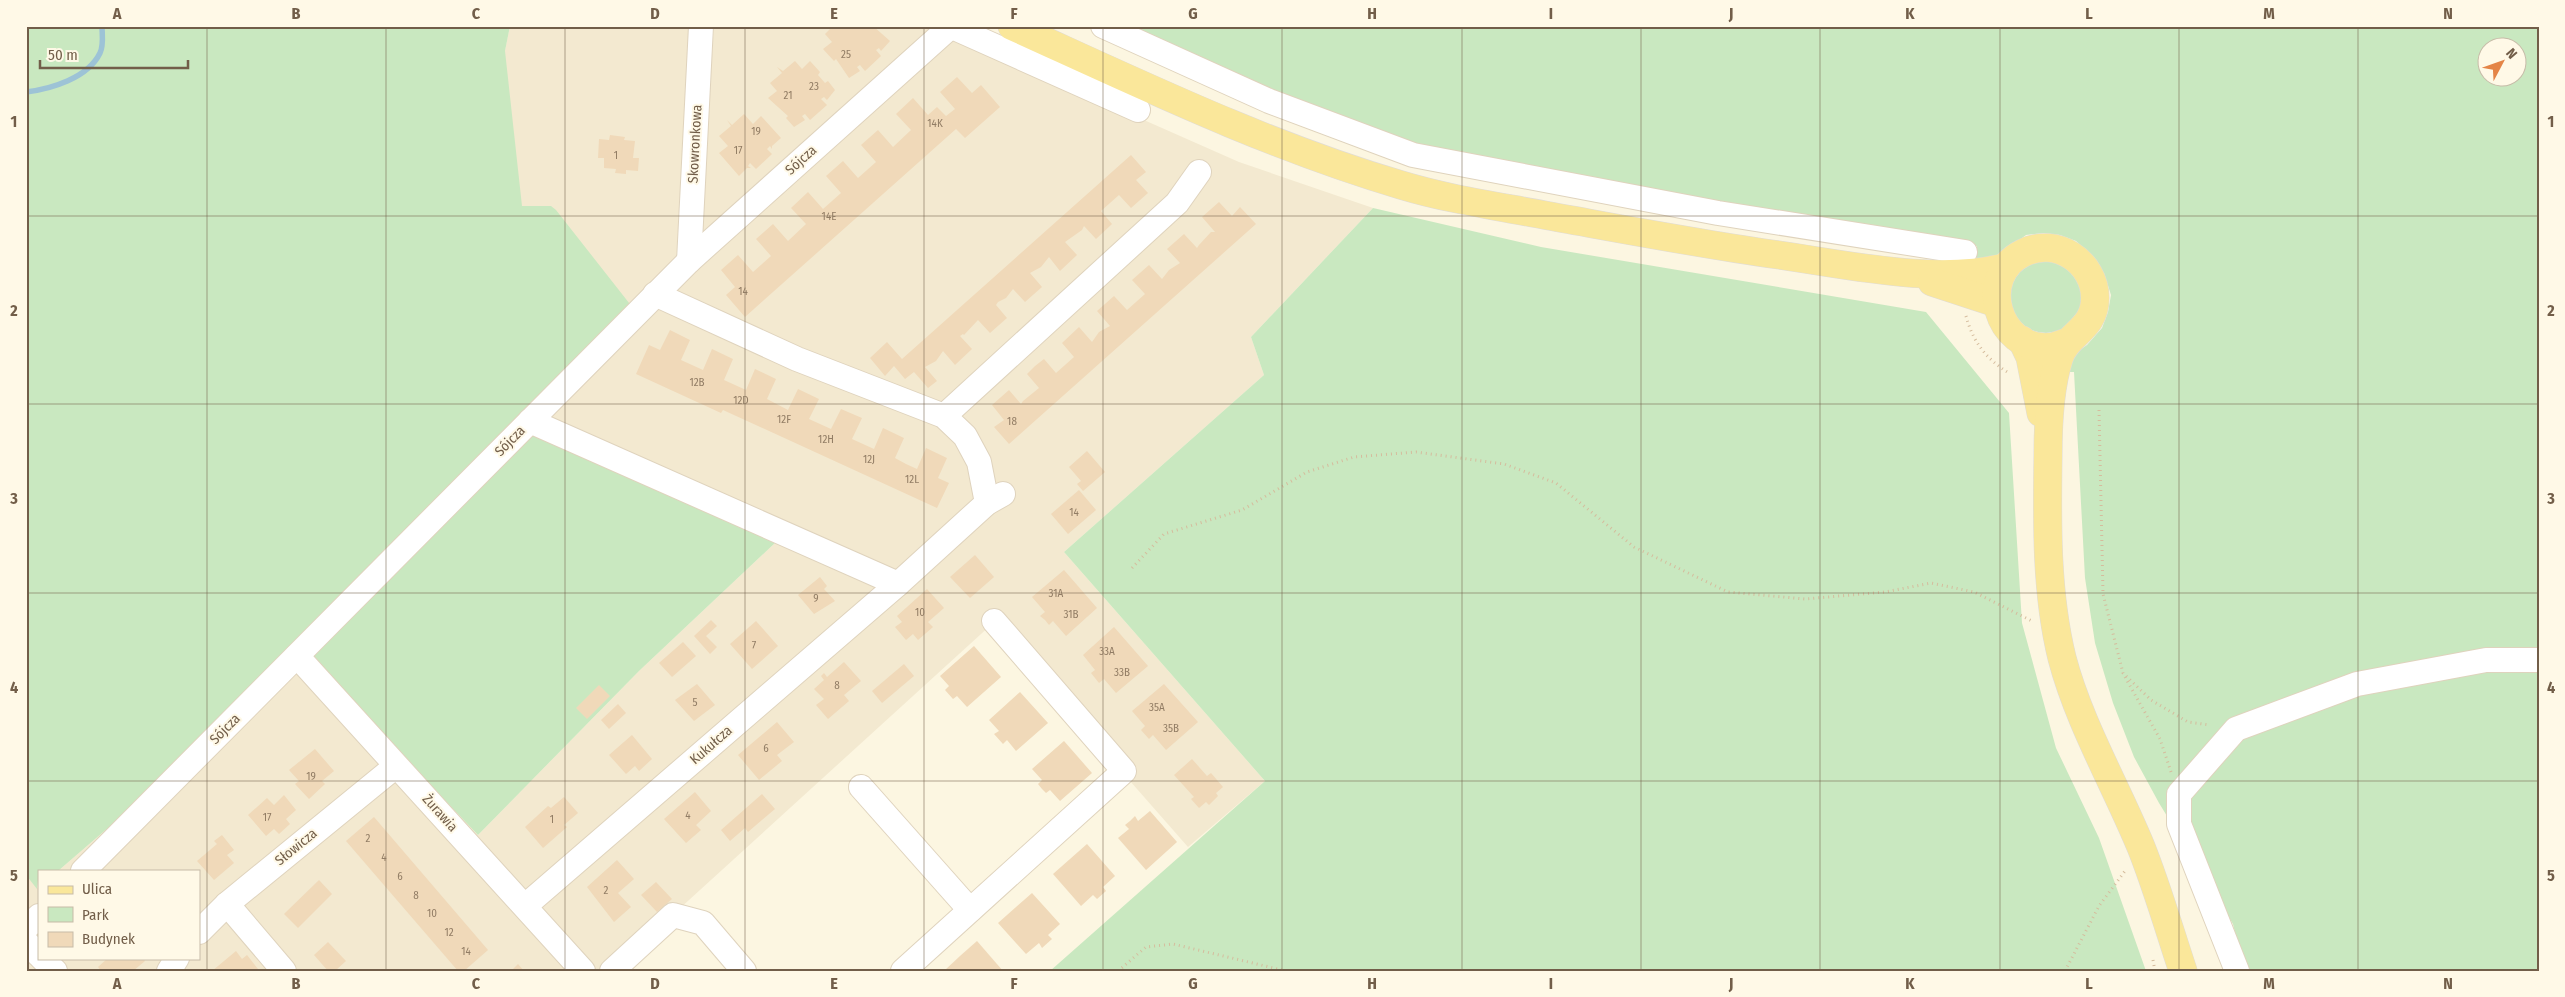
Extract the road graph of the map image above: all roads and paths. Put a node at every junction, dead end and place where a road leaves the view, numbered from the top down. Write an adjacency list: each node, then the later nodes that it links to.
1 (701, 26): 8 (street, Skowronkowa)
2 (950, 26): 5 (street); 8 (street, Sójcza)
3 (1012, 26): 10 (main road)
4 (1103, 26): 7 (street)
5 (1138, 110)
6 (1199, 172): 18 (street)
7 (1965, 252)
8 (689, 261): 11 (street, Sójcza)
9 (2006, 267): 10 (main road); 12 (main road); 15 (main road)
10 (1889, 271): 12 (main road)
11 (655, 294): 18 (street); 19 (street, Sójcza)
12 (1996, 303): 14 (main road)
13 (1964, 311): 16 (path)
14 (2022, 340): 15 (main road); 20 (main road)
15 (2068, 342): 20 (main road)
16 (2016, 378)
17 (2100, 410): 27 (path)
18 (944, 416): 22 (street, Kukułcza)
19 (530, 421): 22 (street); 25 (street, Sójcza)
20 (2048, 452): 41 (main road)
21 (1132, 568): 24 (path)
22 (898, 584): 35 (street, Kukułcza)
23 (994, 621): 36 (street)
24 (2034, 623)
25 (297, 656): 29 (street, Żurawia); 32 (street, Sójcza)
26 (2539, 660): 28 (street)
27 (2123, 673): 28 (path); 31 (path)
28 (2236, 729): 31 (street)
29 (396, 766): 34 (street, Słowicza); 35 (street, Żurawia)
30 (861, 787): 36 (street)
31 (2179, 794): 57 (street)
32 (85, 870)
33 (2126, 870): 54 (path)
34 (227, 904): 39 (street, Słowicza); 47 (street)
35 (525, 906): 48 (street, Żurawia)
36 (970, 910): 51 (street)
37 (38, 917): 38 (street)
38 (26, 928)
39 (200, 931)
40 (26, 942): 42 (street)
41 (2174, 943): 55 (main road); 56 (main road)
42 (38, 954)
43 (44, 960): 45 (street)
44 (176, 960): 46 (street)
45 (55, 971)
46 (168, 971)
47 (284, 971)
48 (583, 971)
49 (612, 971): 50 (street)
50 (744, 971)
51 (903, 971)
52 (1118, 971): 53 (path)
53 (1286, 971)
54 (2065, 971)
55 (2177, 971)
56 (2183, 971)
57 (2237, 971)

